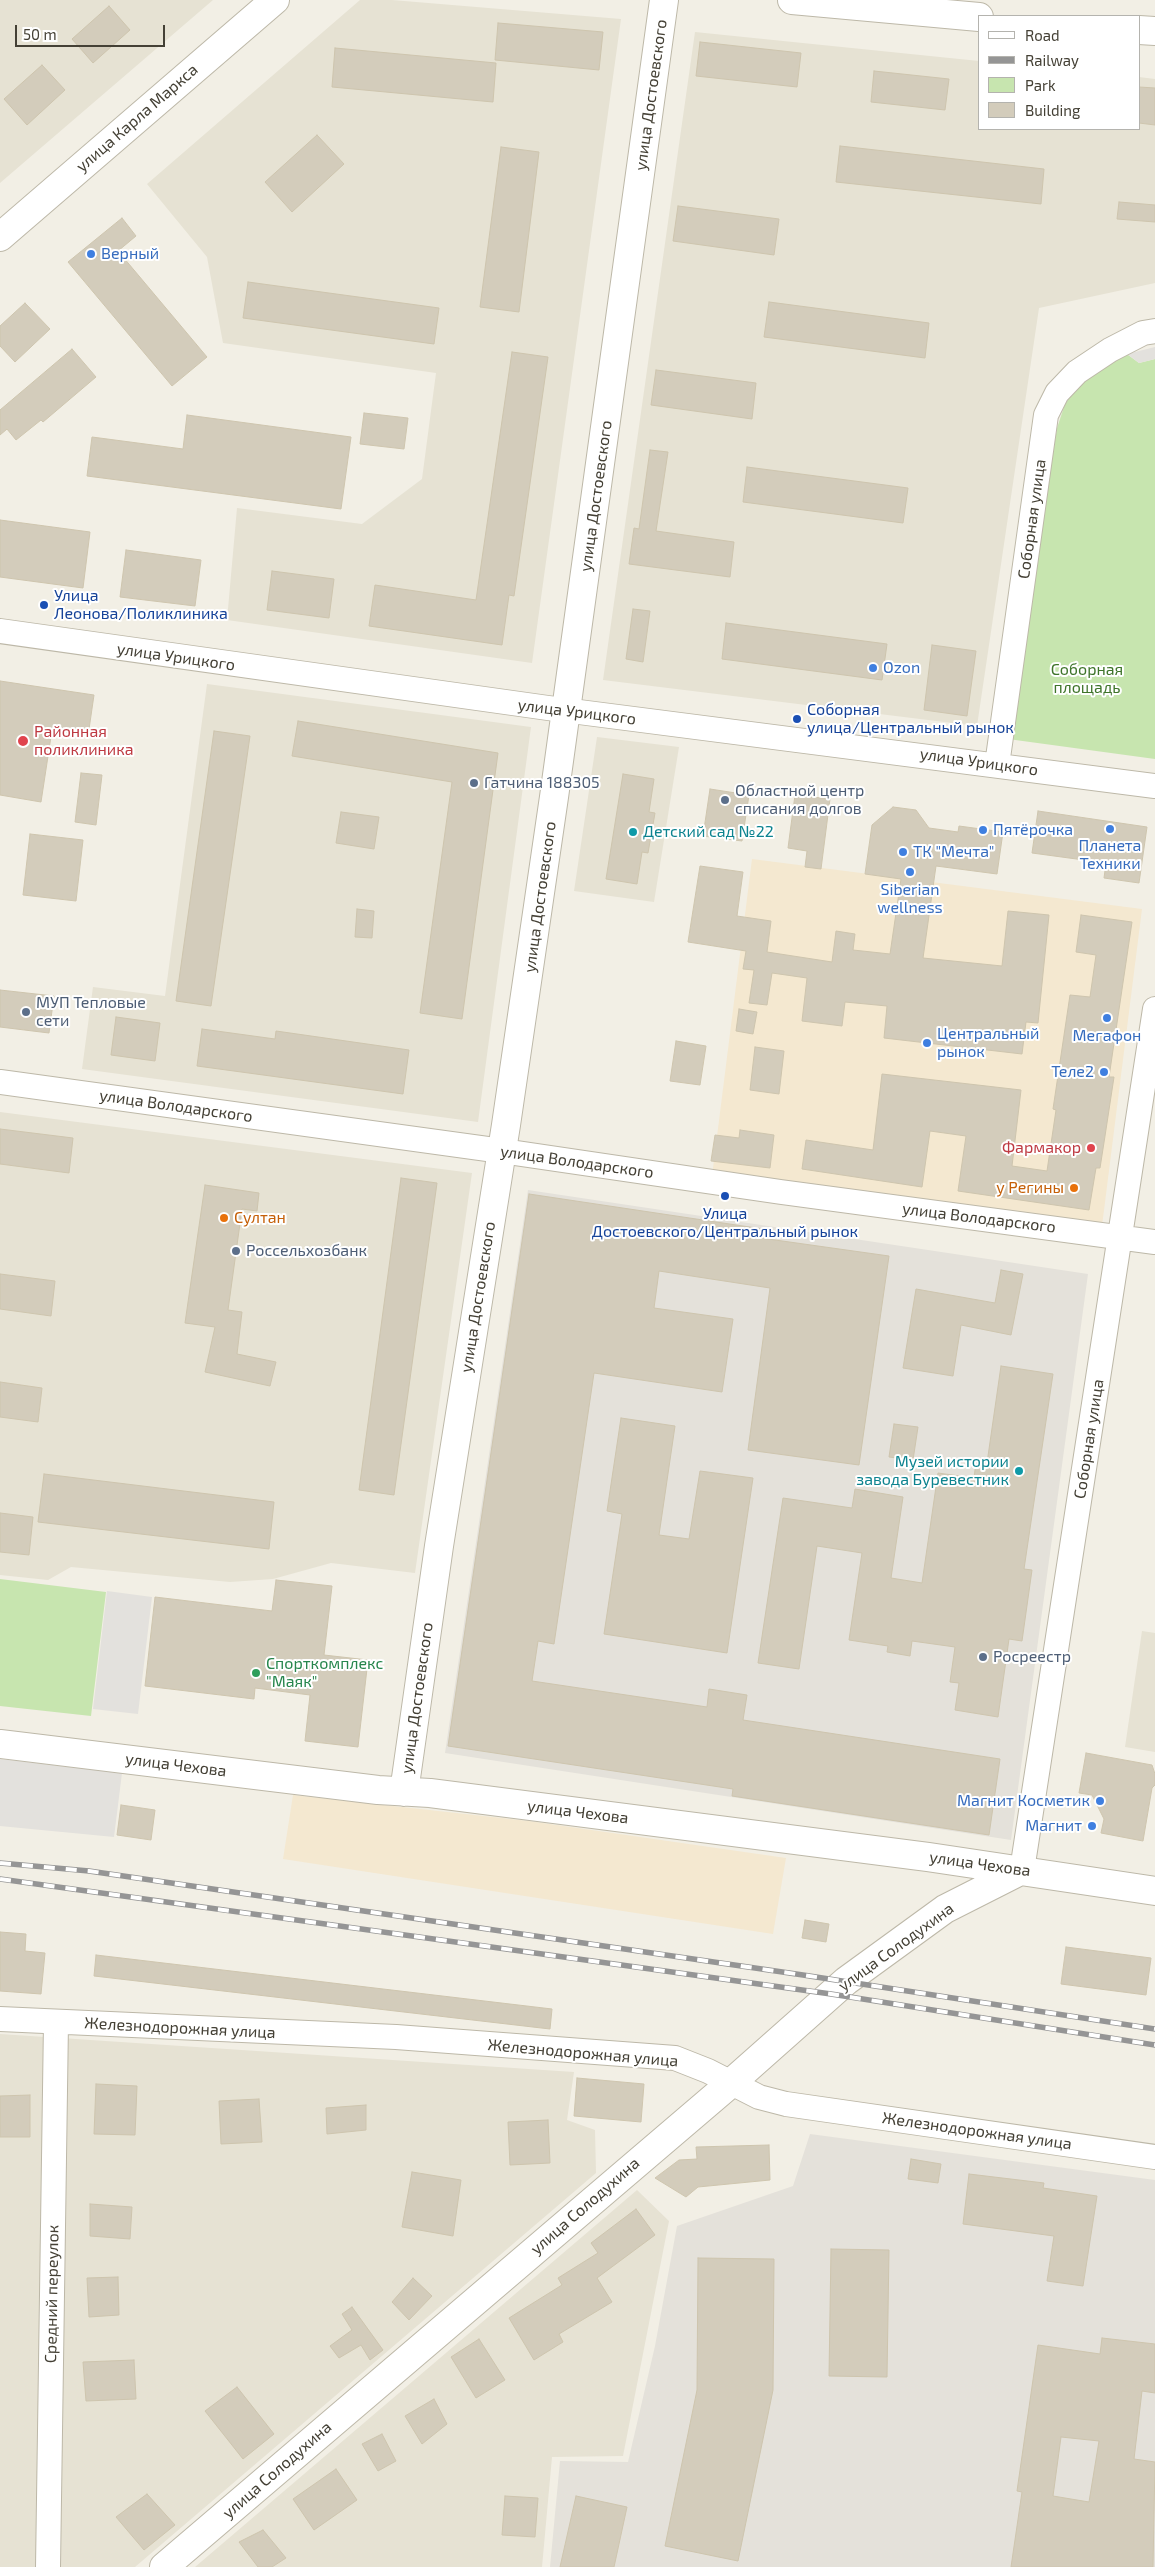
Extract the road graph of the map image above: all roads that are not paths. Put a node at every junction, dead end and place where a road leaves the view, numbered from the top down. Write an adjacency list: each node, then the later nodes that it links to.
1 (274, 0): 7 (street, улица Карла Маркса)
2 (664, 0): 10 (street, улица Достоевского)
3 (792, 0): 4 (street)
4 (978, 17)
5 (1140, 30): 6 (street)
6 (1155, 32)
7 (0, 236)
8 (1155, 331): 11 (street, Соборная улица)
9 (0, 631): 10 (street, улица Урицкого)
10 (566, 710): 11 (street, улица Урицкого); 15 (street, улица Достоевского)
11 (997, 765): 12 (street, улица Урицкого)
12 (1155, 786)
13 (1155, 1009): 16 (street, Соборная улица)
14 (0, 1082): 15 (street, улица Володарского)
15 (502, 1151): 16 (street, улица Володарского); 19 (street, улица Достоевского)
16 (1120, 1237): 17 (street, улица Володарского); 21 (street, Соборная улица)
17 (1155, 1242)
18 (0, 1744): 19 (street, улица Чехова)
19 (404, 1792): 20 (street, улица Чехова)
20 (947, 1859): 21 (street, улица Чехова); 23 (street)
21 (1022, 1870): 22 (street, улица Чехова); 23 (street, улица Солодухина)
22 (1155, 1891)
23 (945, 1909): 26 (street, улица Солодухина)
24 (0, 2019): 25 (street, Железнодорожная улица)
25 (56, 2022): 26 (street, Железнодорожная улица); 28 (street, Средний переулок)
26 (731, 2083): 27 (street, Железнодорожная улица); 29 (street, улица Солодухина)
27 (1155, 2157)
28 (48, 2567)
29 (164, 2567)

